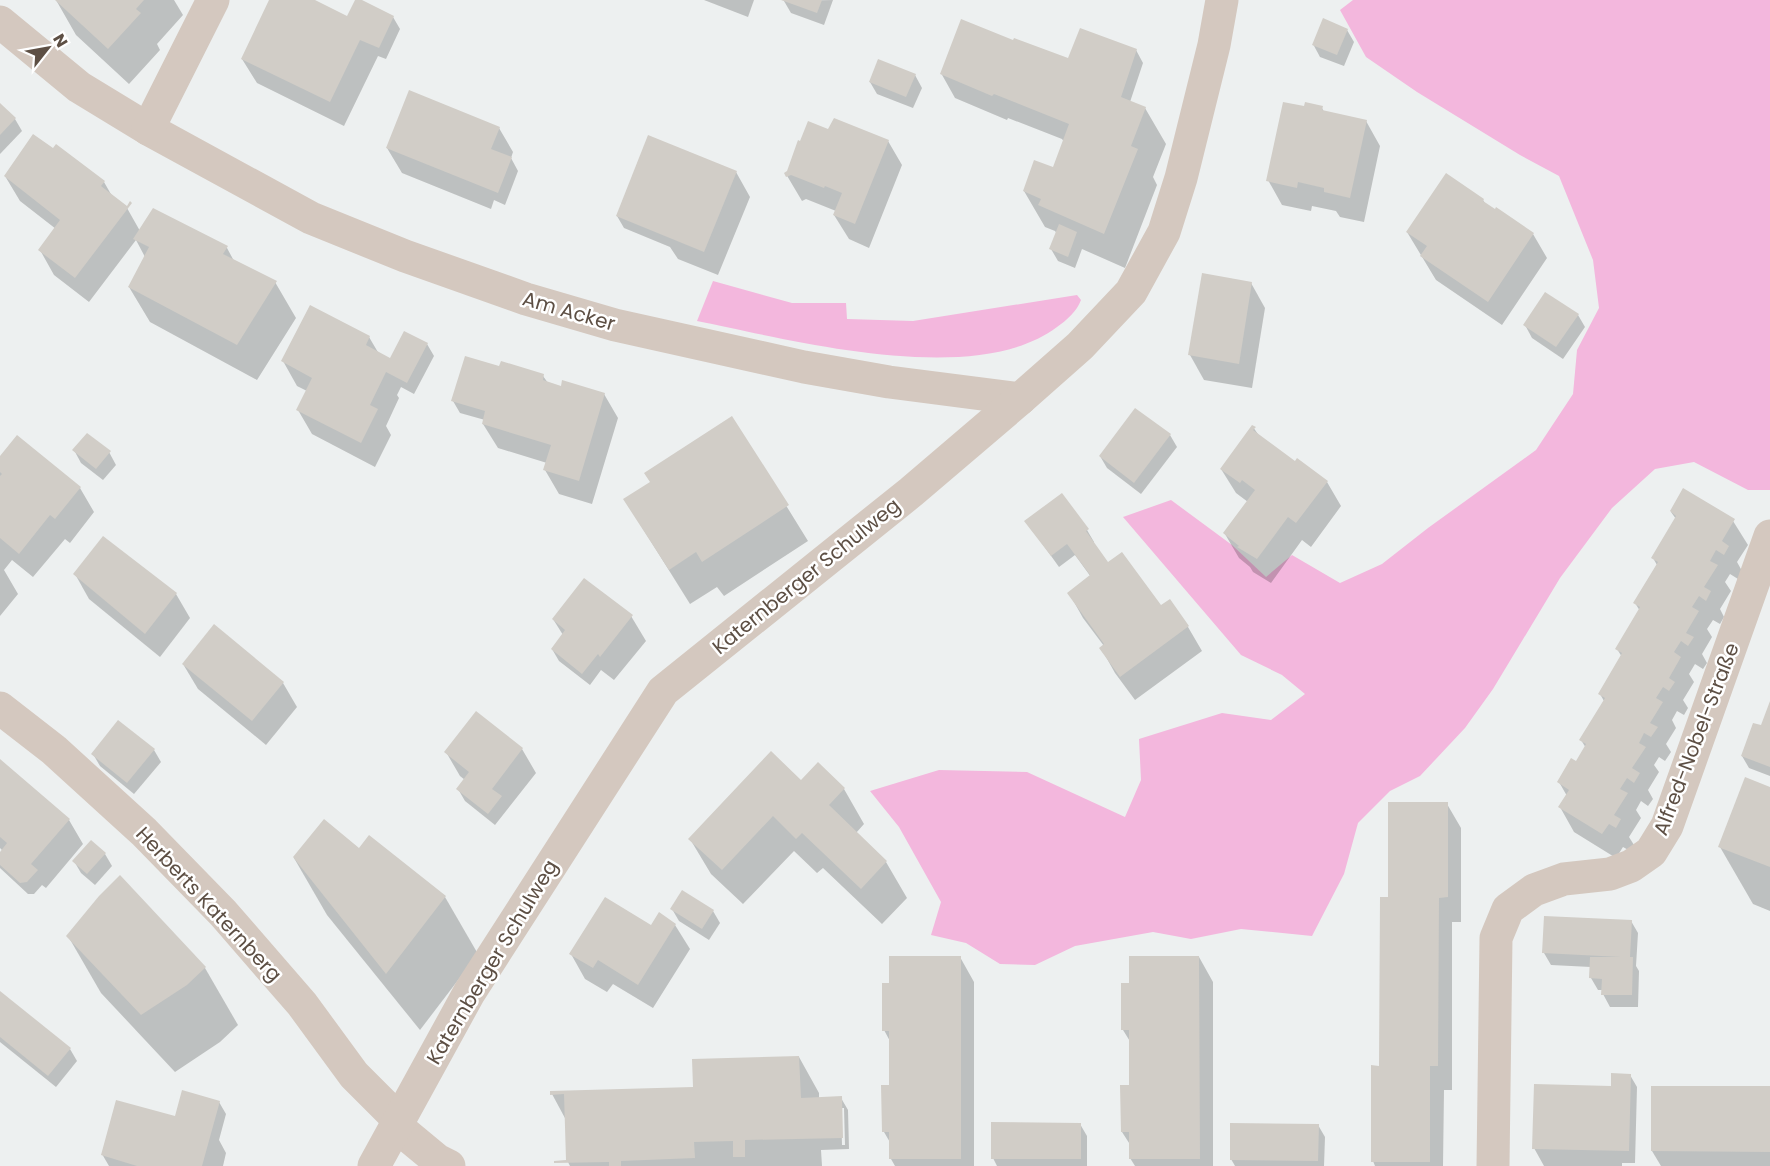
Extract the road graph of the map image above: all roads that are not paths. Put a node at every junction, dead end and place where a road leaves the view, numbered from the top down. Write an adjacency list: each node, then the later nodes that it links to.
1 (213, 0): 4 (street)
2 (1222, 0): 5 (street, Katernberger Schulweg)
3 (0, 22): 4 (street, Am Acker)
4 (148, 129): 5 (street, Am Acker)
5 (1020, 399): 8 (street, Katernberger Schulweg)
6 (1770, 536): 11 (street, Alfred-Nobel-Straße)
7 (0, 708): 8 (street, Herberts Katernberg)
8 (398, 1123): 9 (street, Katernberger Schulweg); 10 (street, Herberts Katernberg)
9 (374, 1166)
10 (449, 1166)
11 (1493, 1166)

